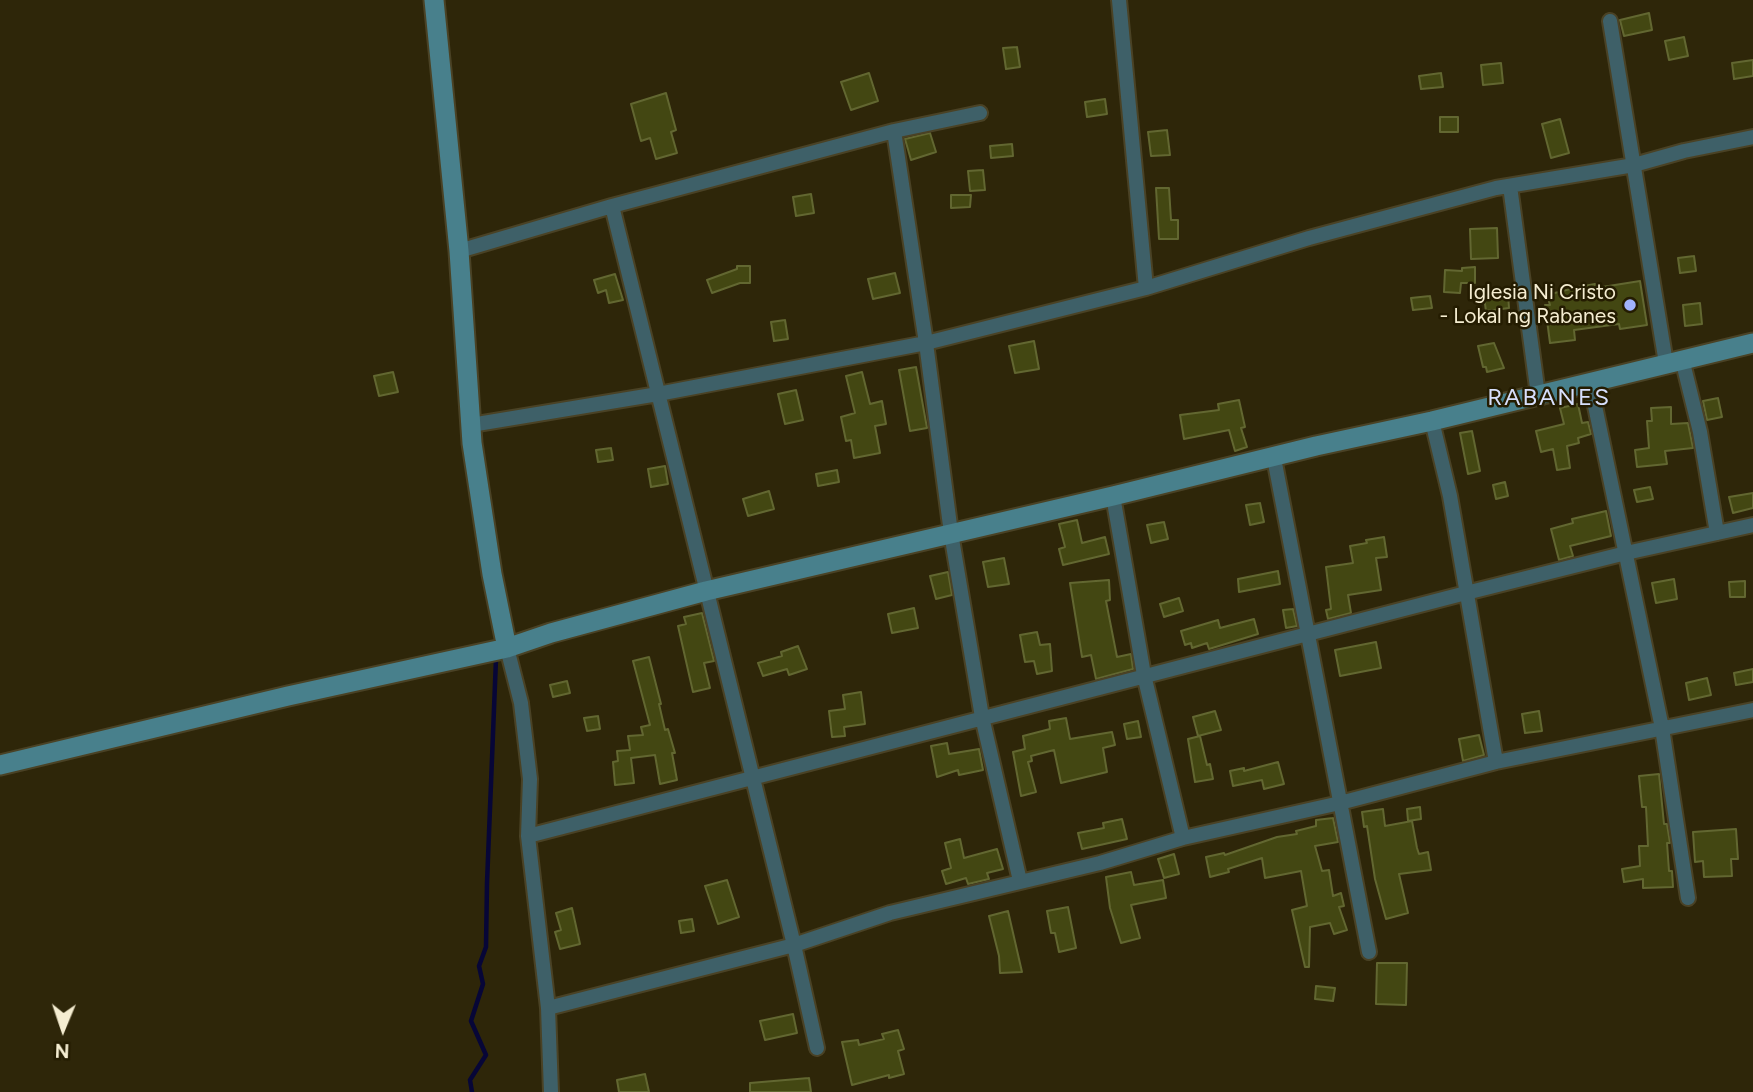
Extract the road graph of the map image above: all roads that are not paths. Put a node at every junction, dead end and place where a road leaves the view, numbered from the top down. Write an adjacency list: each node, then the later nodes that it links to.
1 (434, 0): 10 (street)
2 (1119, 0): 11 (street)
3 (1610, 21): 7 (street)
4 (980, 113): 5 (street)
5 (894, 131): 9 (street); 12 (street)
6 (1753, 137): 7 (street)
7 (1634, 165): 8 (street); 14 (street)
8 (1510, 186): 11 (street); 17 (street)
9 (612, 205): 10 (street); 16 (street)
10 (459, 251): 19 (street)
11 (1146, 288): 12 (street)
12 (926, 343): 16 (street); 23 (street)
13 (1753, 343): 14 (street)
14 (1674, 360): 15 (street); 24 (street)
15 (1590, 382): 17 (street); 25 (street)
16 (658, 394): 19 (street); 26 (street)
17 (1538, 395): 18 (street)
18 (1432, 421): 20 (street); 27 (street)
19 (471, 425): 29 (street)
20 (1274, 458): 21 (street); 28 (street)
21 (1114, 496): 23 (street); 30 (street)
22 (1753, 525): 24 (street)
23 (951, 533): 26 (street); 32 (street)
24 (1717, 533): 25 (street)
25 (1626, 553): 27 (street); 33 (street)
26 (706, 591): 29 (street); 36 (street)
27 (1466, 593): 28 (street); 34 (street)
28 (1308, 634): 30 (street); 37 (street)
29 (507, 648): 35 (street); 38 (street)
30 (1144, 675): 32 (street); 39 (street)
31 (1753, 710): 33 (street)
32 (982, 717): 36 (street); 40 (street)
33 (1662, 727): 34 (street); 41 (street)
34 (1496, 762): 37 (street)
35 (0, 765)
36 (752, 779): 38 (street); 42 (street)
37 (1340, 803): 39 (street); 43 (street)
38 (528, 836): 44 (street)
39 (1183, 838): 40 (street)
40 (1020, 881): 42 (street)
41 (1688, 898)
42 (794, 945): 44 (street); 45 (street)
43 (1369, 952)
44 (548, 1007): 46 (street)
45 (817, 1048)
46 (551, 1092)

